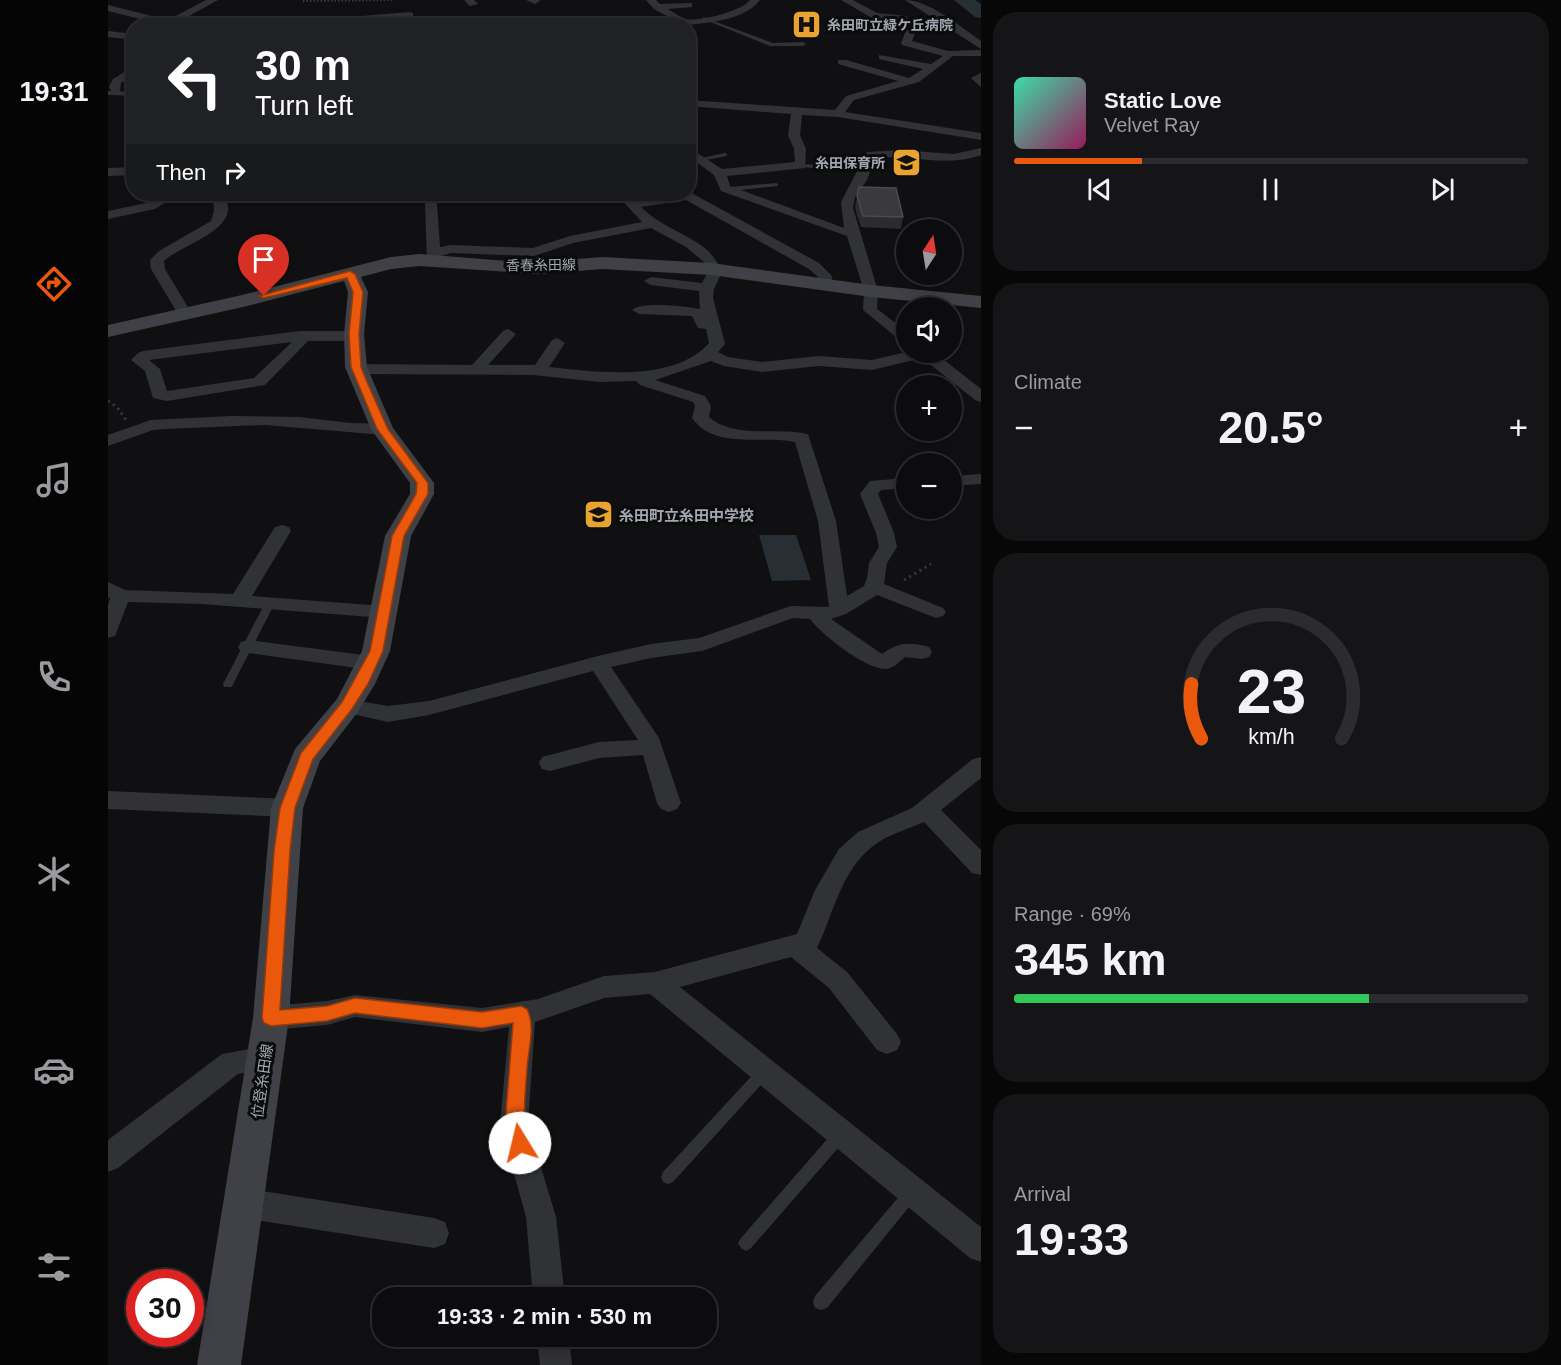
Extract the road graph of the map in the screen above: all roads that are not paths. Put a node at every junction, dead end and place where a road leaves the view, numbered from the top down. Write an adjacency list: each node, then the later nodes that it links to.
1 (213, 0): 11 (street)
2 (397, 0): 9 (street)
3 (755, 0): 15 (street)
4 (846, 0): 22 (street)
5 (910, 0): 20 (street)
6 (655, 4): 7 (street); 14 (street)
7 (689, 4)
8 (108, 8): 10 (street)
9 (410, 15): 12 (street); 13 (street)
10 (152, 18)
11 (177, 18)
12 (374, 18)
13 (413, 18)
14 (678, 18)
15 (705, 18): 16 (street); 19 (lane)
16 (696, 19)
17 (108, 34): 18 (street)
18 (126, 36)
19 (803, 44)
20 (981, 46)
21 (981, 53): 22 (street)
22 (949, 54): 25 (street)
23 (883, 57): 25 (street)
24 (842, 62): 28 (street)
25 (930, 67): 28 (street)
26 (126, 75): 31 (street)
27 (981, 76): 29 (street)
28 (909, 81): 35 (street)
29 (981, 84)
30 (126, 90): 31 (street)
31 (111, 91): 32 (lane)
32 (126, 93)
33 (696, 103): 34 (street)
34 (797, 111): 35 (street); 41 (street)
35 (838, 114): 36 (street)
36 (981, 137)
37 (981, 151): 58 (street)
38 (725, 154): 40 (lane)
39 (696, 156): 40 (street)
40 (700, 159): 45 (street)
41 (801, 165): 42 (lane); 45 (street)
42 (825, 167)
43 (126, 171): 44 (street)
44 (108, 172)
45 (720, 173): 47 (street)
46 (776, 185): 47 (lane)
47 (730, 189): 48 (street); 58 (street)
48 (696, 195)
49 (696, 200): 63 (street)
50 (158, 201): 56 (street)
51 (219, 201): 67 (street)
52 (628, 201): 55 (street)
53 (660, 201): 55 (street)
54 (431, 204): 59 (street)
55 (632, 206): 57 (street)
56 (108, 215)
57 (652, 224): 59 (street); 61 (street)
58 (852, 232): 64 (street)
59 (434, 256): 60 (main road, 香春糸田線); 61 (main road, 香春糸田線)
60 (350, 274): 67 (main road, 香春糸田線); 73 (main road, 位登糸田線)
61 (711, 276): 62 (street); 63 (main road, 香春糸田線); 68 (street)
62 (651, 281)
63 (826, 284): 64 (main road, 香春糸田線)
64 (871, 291): 65 (main road, 香春糸田線); 69 (street)
65 (981, 302)
66 (639, 310): 68 (street)
67 (185, 314): 70 (main road, 香春糸田線)
68 (714, 325): 75 (street)
69 (896, 330)
70 (108, 332)
71 (508, 334): 79 (street)
72 (300, 336): 72 (street); 73 (street)
73 (354, 336): 78 (main road, 位登糸田線)
74 (557, 343): 80 (street)
75 (710, 354): 76 (street); 82 (street)
76 (896, 359)
77 (937, 363): 81 (street)
78 (357, 369): 79 (street); 87 (main road, 位登糸田線)
79 (479, 370): 80 (street)
80 (539, 371): 82 (street)
81 (952, 375)
82 (641, 376): 97 (street)
83 (981, 377): 84 (street)
84 (962, 378)
85 (962, 383): 86 (street)
86 (981, 397)
87 (382, 429): 88 (street); 98 (main road, 位登糸田線)
88 (108, 441)
89 (981, 479): 90 (street)
90 (962, 480)
91 (896, 484): 93 (street)
92 (282, 531): 95 (street)
93 (880, 589): 97 (street); 99 (street)
94 (115, 592): 95 (street); 101 (street)
95 (239, 601): 96 (street)
96 (270, 603): 98 (street); 102 (lane)
97 (839, 610): 100 (street)
98 (384, 612): 104 (main road, 位登糸田線)
99 (936, 612)
100 (816, 613): 103 (street); 105 (street)
101 (108, 631)
102 (248, 647): 104 (street); 106 (lane)
103 (922, 652)
104 (371, 663): 107 (main road, 位登糸田線)
105 (598, 663): 107 (street); 108 (street)
106 (228, 684)
107 (347, 706): 113 (main road, 位登糸田線)
108 (651, 747): 109 (street); 112 (street)
109 (550, 763)
110 (981, 765): 114 (street)
111 (108, 801): 113 (street)
112 (669, 802)
113 (287, 808): 119 (main road, 位登糸田線)
114 (926, 809): 115 (street); 116 (street)
115 (981, 866)
116 (794, 945): 117 (street); 120 (street)
117 (655, 983): 118 (street); 122 (street)
118 (521, 1014): 119 (street); 131 (street)
119 (271, 1018): 121 (main road, 位登糸田線)
120 (887, 1042)
121 (266, 1058): 124 (street); 127 (main road, 位登糸田線)
122 (765, 1071): 123 (street); 125 (lane)
123 (842, 1134): 126 (street); 129 (lane)
124 (108, 1158)
125 (668, 1177)
126 (912, 1192): 130 (street); 132 (lane)
127 (243, 1203): 128 (street); 134 (main road, 位登糸田線)
128 (434, 1233)
129 (746, 1244)
130 (981, 1246)
131 (548, 1287)
132 (821, 1302)
133 (554, 1347): 135 (street)
134 (219, 1365)
135 (556, 1365)

